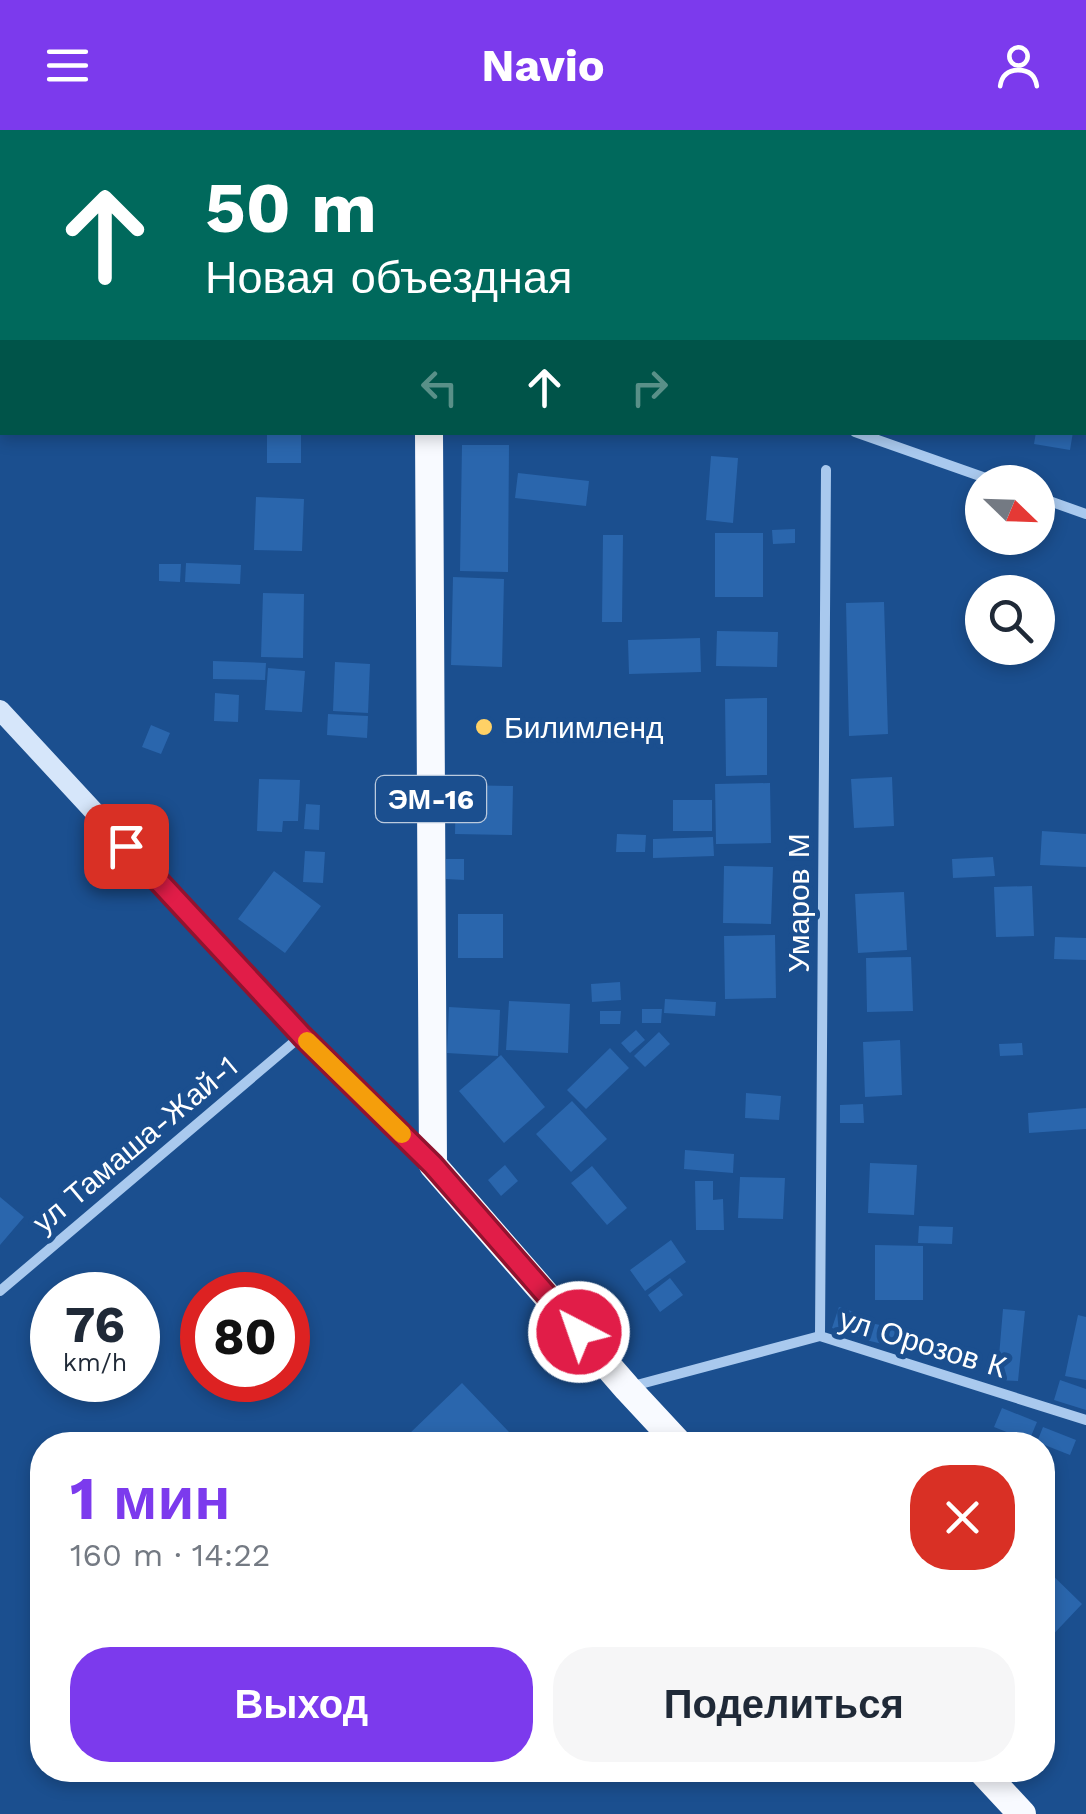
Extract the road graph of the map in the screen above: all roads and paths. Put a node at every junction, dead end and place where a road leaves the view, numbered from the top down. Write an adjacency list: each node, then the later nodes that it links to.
1 (429, 435): 9 (highway, ЭМ-16)
2 (863, 435): 4 (street)
3 (826, 470): 11 (street, Умаров М)
4 (965, 471)
5 (1055, 503): 6 (street)
6 (1086, 514)
7 (0, 710): 8 (main road)
8 (302, 1036): 9 (main road); 10 (street, ул Тамаша-Жай-1)
9 (433, 1165): 12 (highway)
10 (0, 1291)
11 (820, 1336): 12 (street, ул Орозов К); 13 (street, ул Орозов К)
12 (627, 1388): 14 (highway)
13 (1086, 1420)
14 (668, 1432)
15 (993, 1782): 16 (highway)
16 (1022, 1814)

